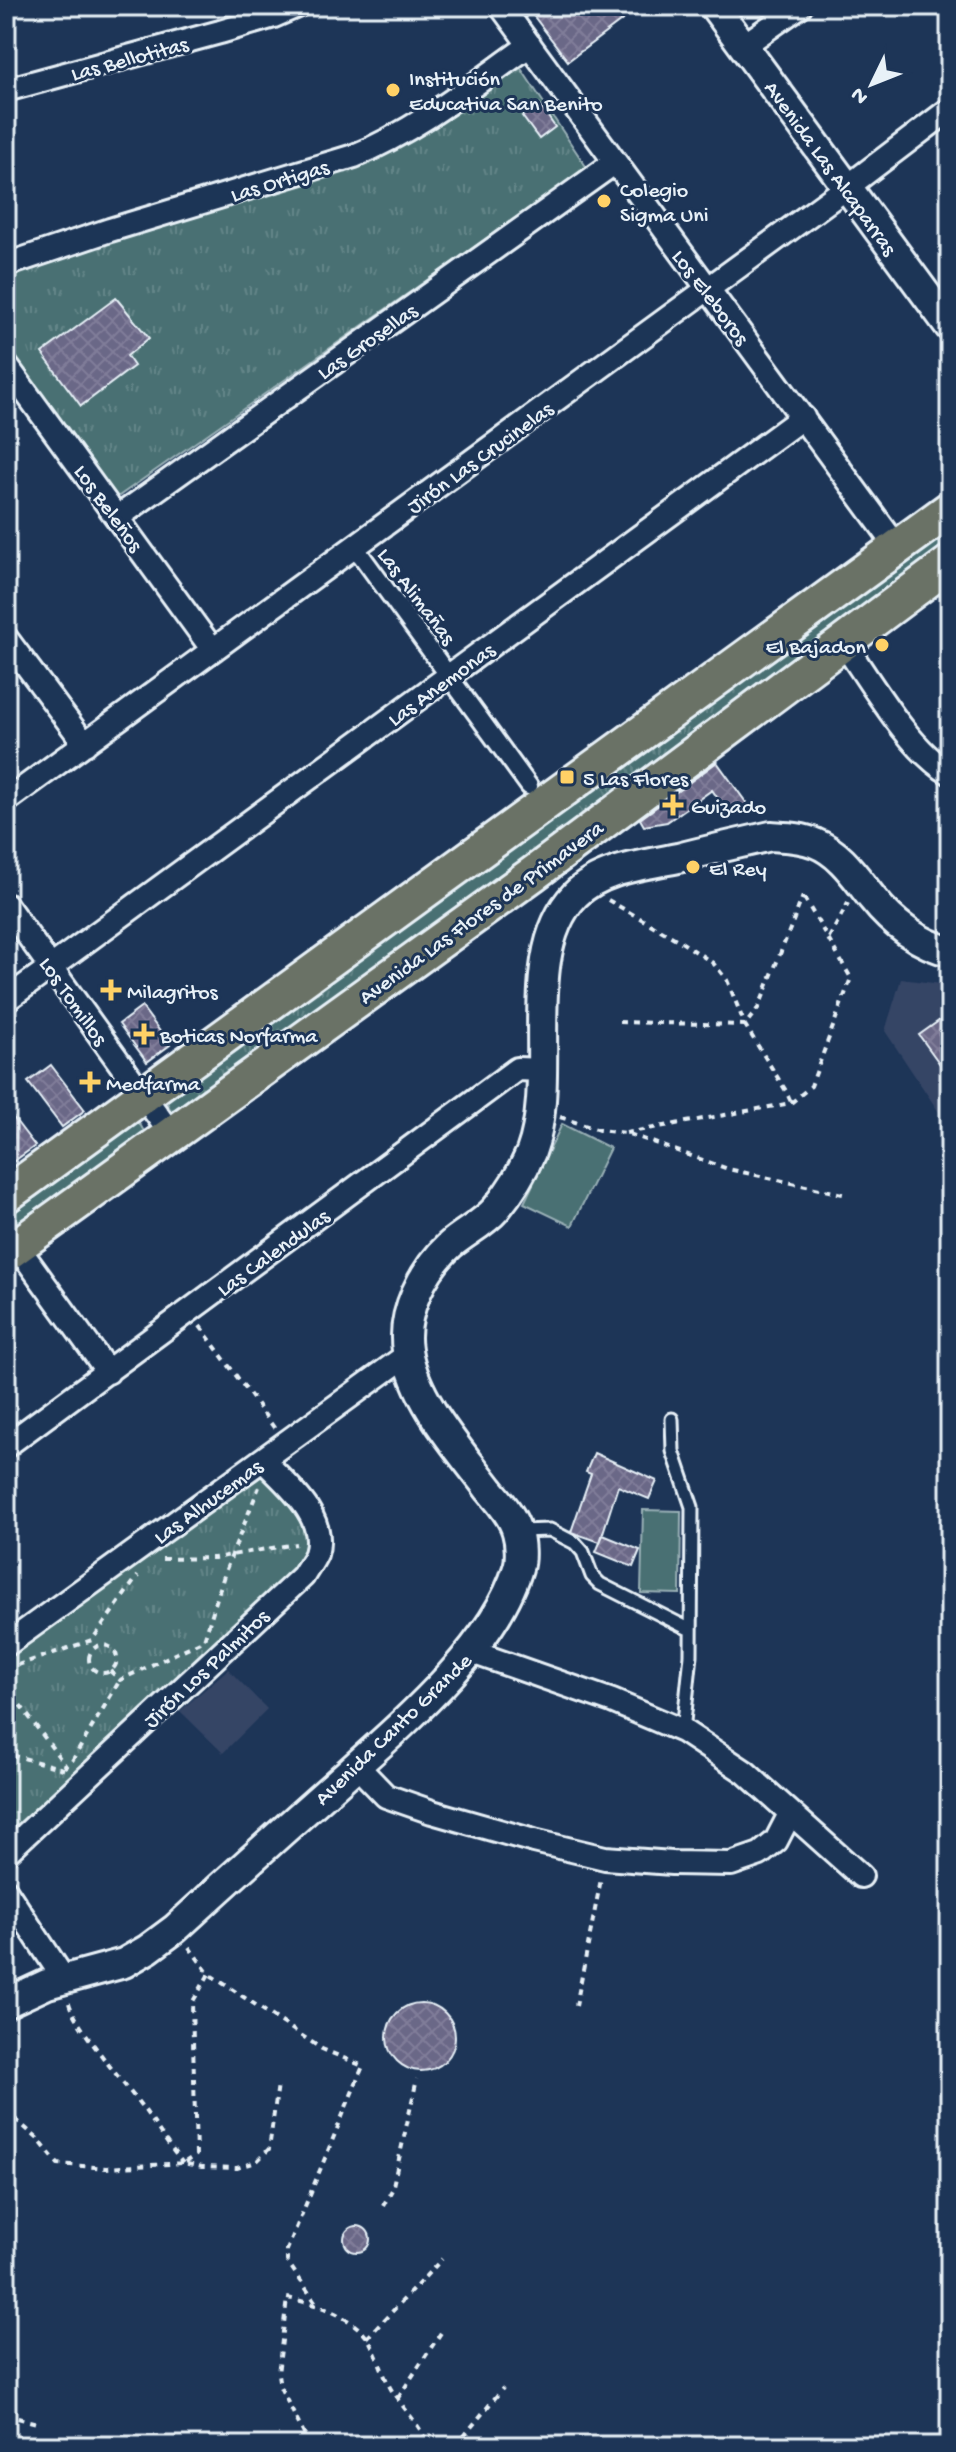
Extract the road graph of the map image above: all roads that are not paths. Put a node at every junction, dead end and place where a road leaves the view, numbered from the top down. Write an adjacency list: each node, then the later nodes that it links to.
1 (297, 6): 7 (street, Las Bellotitas)
2 (501, 6): 5 (street, Los Eleboros)
3 (714, 6): 6 (street, Avenida Las Alcaparras)
4 (800, 6): 6 (street)
5 (530, 45): 9 (street, Los Eleboros); 11 (street, Las Ortigas)
6 (743, 46): 10 (street, Avenida Las Alcaparras)
7 (6, 90)
8 (950, 109): 10 (street, Jirón Las Crucinelas)
9 (614, 163): 12 (street, Los Eleboros); 17 (street, Las Grosellas)
10 (846, 188): 12 (street, Jirón Las Crucinelas); 13 (street, Avenida Las Alcaparras)
11 (6, 265)
12 (707, 289): 15 (street, Los Eleboros); 18 (street, Jirón Las Crucinelas)
13 (947, 316)
14 (6, 365): 17 (street, Los Beleños)
15 (803, 417): 19 (street, Los Eleboros); 24 (street, Las Anemonas)
16 (950, 509): 19 (main road)
17 (118, 517): 23 (street, Los Beleños)
18 (355, 547): 23 (street, Jirón Las Crucinelas); 24 (street, Las Alimañas)
19 (897, 547): 34 (main road)
20 (950, 563): 22 (main road, Avenida Las Flores de Primavera)
21 (6, 638): 25 (street)
22 (843, 642): 26 (street); 35 (main road, Avenida Las Flores de Primavera)
23 (213, 650): 25 (street, Jirón Las Crucinelas)
24 (451, 676): 27 (street, Las Alimañas); 31 (street, Las Anemonas)
25 (85, 744): 28 (street, Jirón Las Crucinelas)
26 (946, 766)
27 (529, 786)
28 (6, 801)
29 (6, 905): 31 (street, Los Tomillos)
30 (950, 951): 33 (street)
31 (51, 967): 32 (street, Las Anemonas); 34 (street, Los Tomillos)
32 (6, 1000)
33 (543, 1070): 38 (street); 39 (street, Las Calendulas)
34 (143, 1096): 35 (street, Los Tomillos); 36 (main road)
35 (171, 1134): 37 (main road, Avenida Las Flores de Primavera)
36 (6, 1195)
37 (11, 1250): 39 (street)
38 (407, 1355): 42 (street, Las Alhucemas); 43 (street)
39 (108, 1372): 41 (street, Las Calendulas)
40 (672, 1419): 44 (lane)
41 (6, 1446)
42 (263, 1469): 45 (street, Las Alhucemas); 50 (street, Jirón Los Palmitos)
43 (517, 1531): 44 (lane); 46 (street, Avenida Canto Grande)
44 (691, 1630): 47 (lane)
45 (6, 1645)
46 (472, 1652): 47 (street); 48 (street, Avenida Canto Grande)
47 (683, 1731): 49 (street)
48 (356, 1765): 49 (street); 53 (street, Avenida Canto Grande)
49 (790, 1814): 51 (street)
50 (6, 1853)
51 (861, 1876)
52 (6, 1891): 53 (street)
53 (64, 1979): 54 (street, Avenida Canto Grande)
54 (6, 2003)

